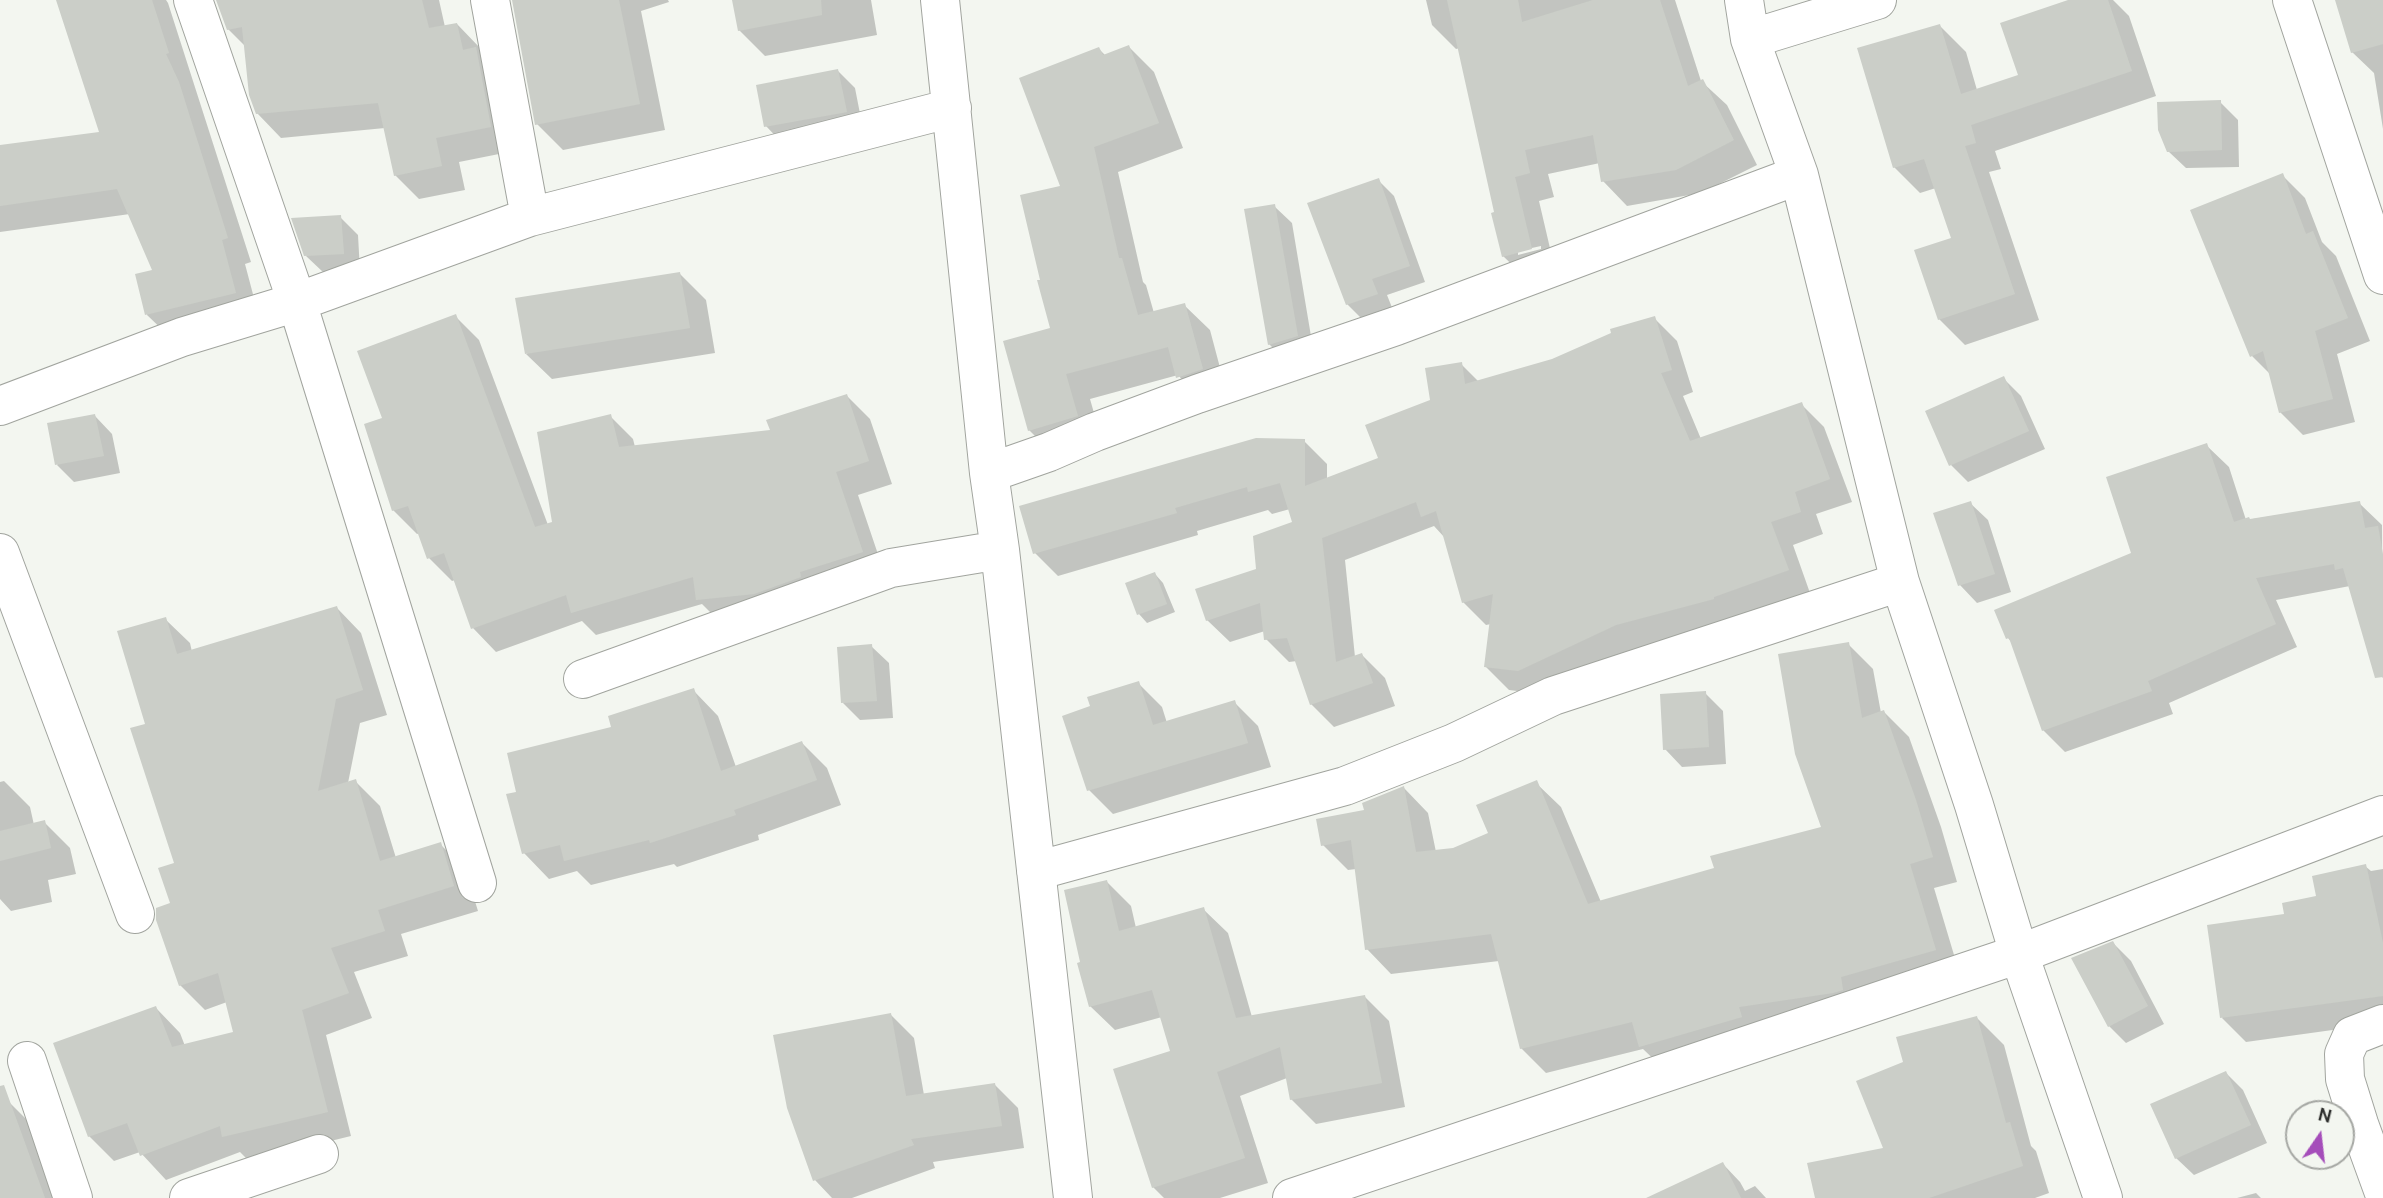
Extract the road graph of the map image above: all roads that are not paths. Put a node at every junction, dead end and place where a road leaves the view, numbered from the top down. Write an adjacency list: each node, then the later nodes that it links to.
1 (193, 0): 12 (street)
2 (490, 0): 10 (street)
3 (940, 0): 8 (street)
4 (1744, 0): 7 (street)
5 (1877, 0): 7 (street)
6 (2292, 0): 11 (street)
7 (1750, 39): 9 (street)
8 (952, 108): 10 (street); 14 (street)
9 (1800, 175): 14 (street); 17 (street)
10 (530, 217): 12 (street)
11 (2380, 255)
12 (297, 302): 13 (street); 21 (street)
13 (1, 402)
14 (989, 473): 15 (street)
15 (1000, 550): 18 (street); 20 (street)
16 (0, 553): 22 (street)
17 (1900, 582): 20 (street); 23 (street)
18 (583, 680)
19 (2383, 815): 23 (street)
20 (1036, 871): 30 (street)
21 (477, 883)
22 (135, 914)
23 (2019, 954): 31 (street); 32 (street)
24 (2383, 1024): 27 (street)
25 (27, 1061): 28 (street)
26 (318, 1154): 29 (street)
27 (2383, 1190)
28 (73, 1198)
29 (189, 1198)
30 (1073, 1198)
31 (1293, 1198)
32 (2103, 1198)

